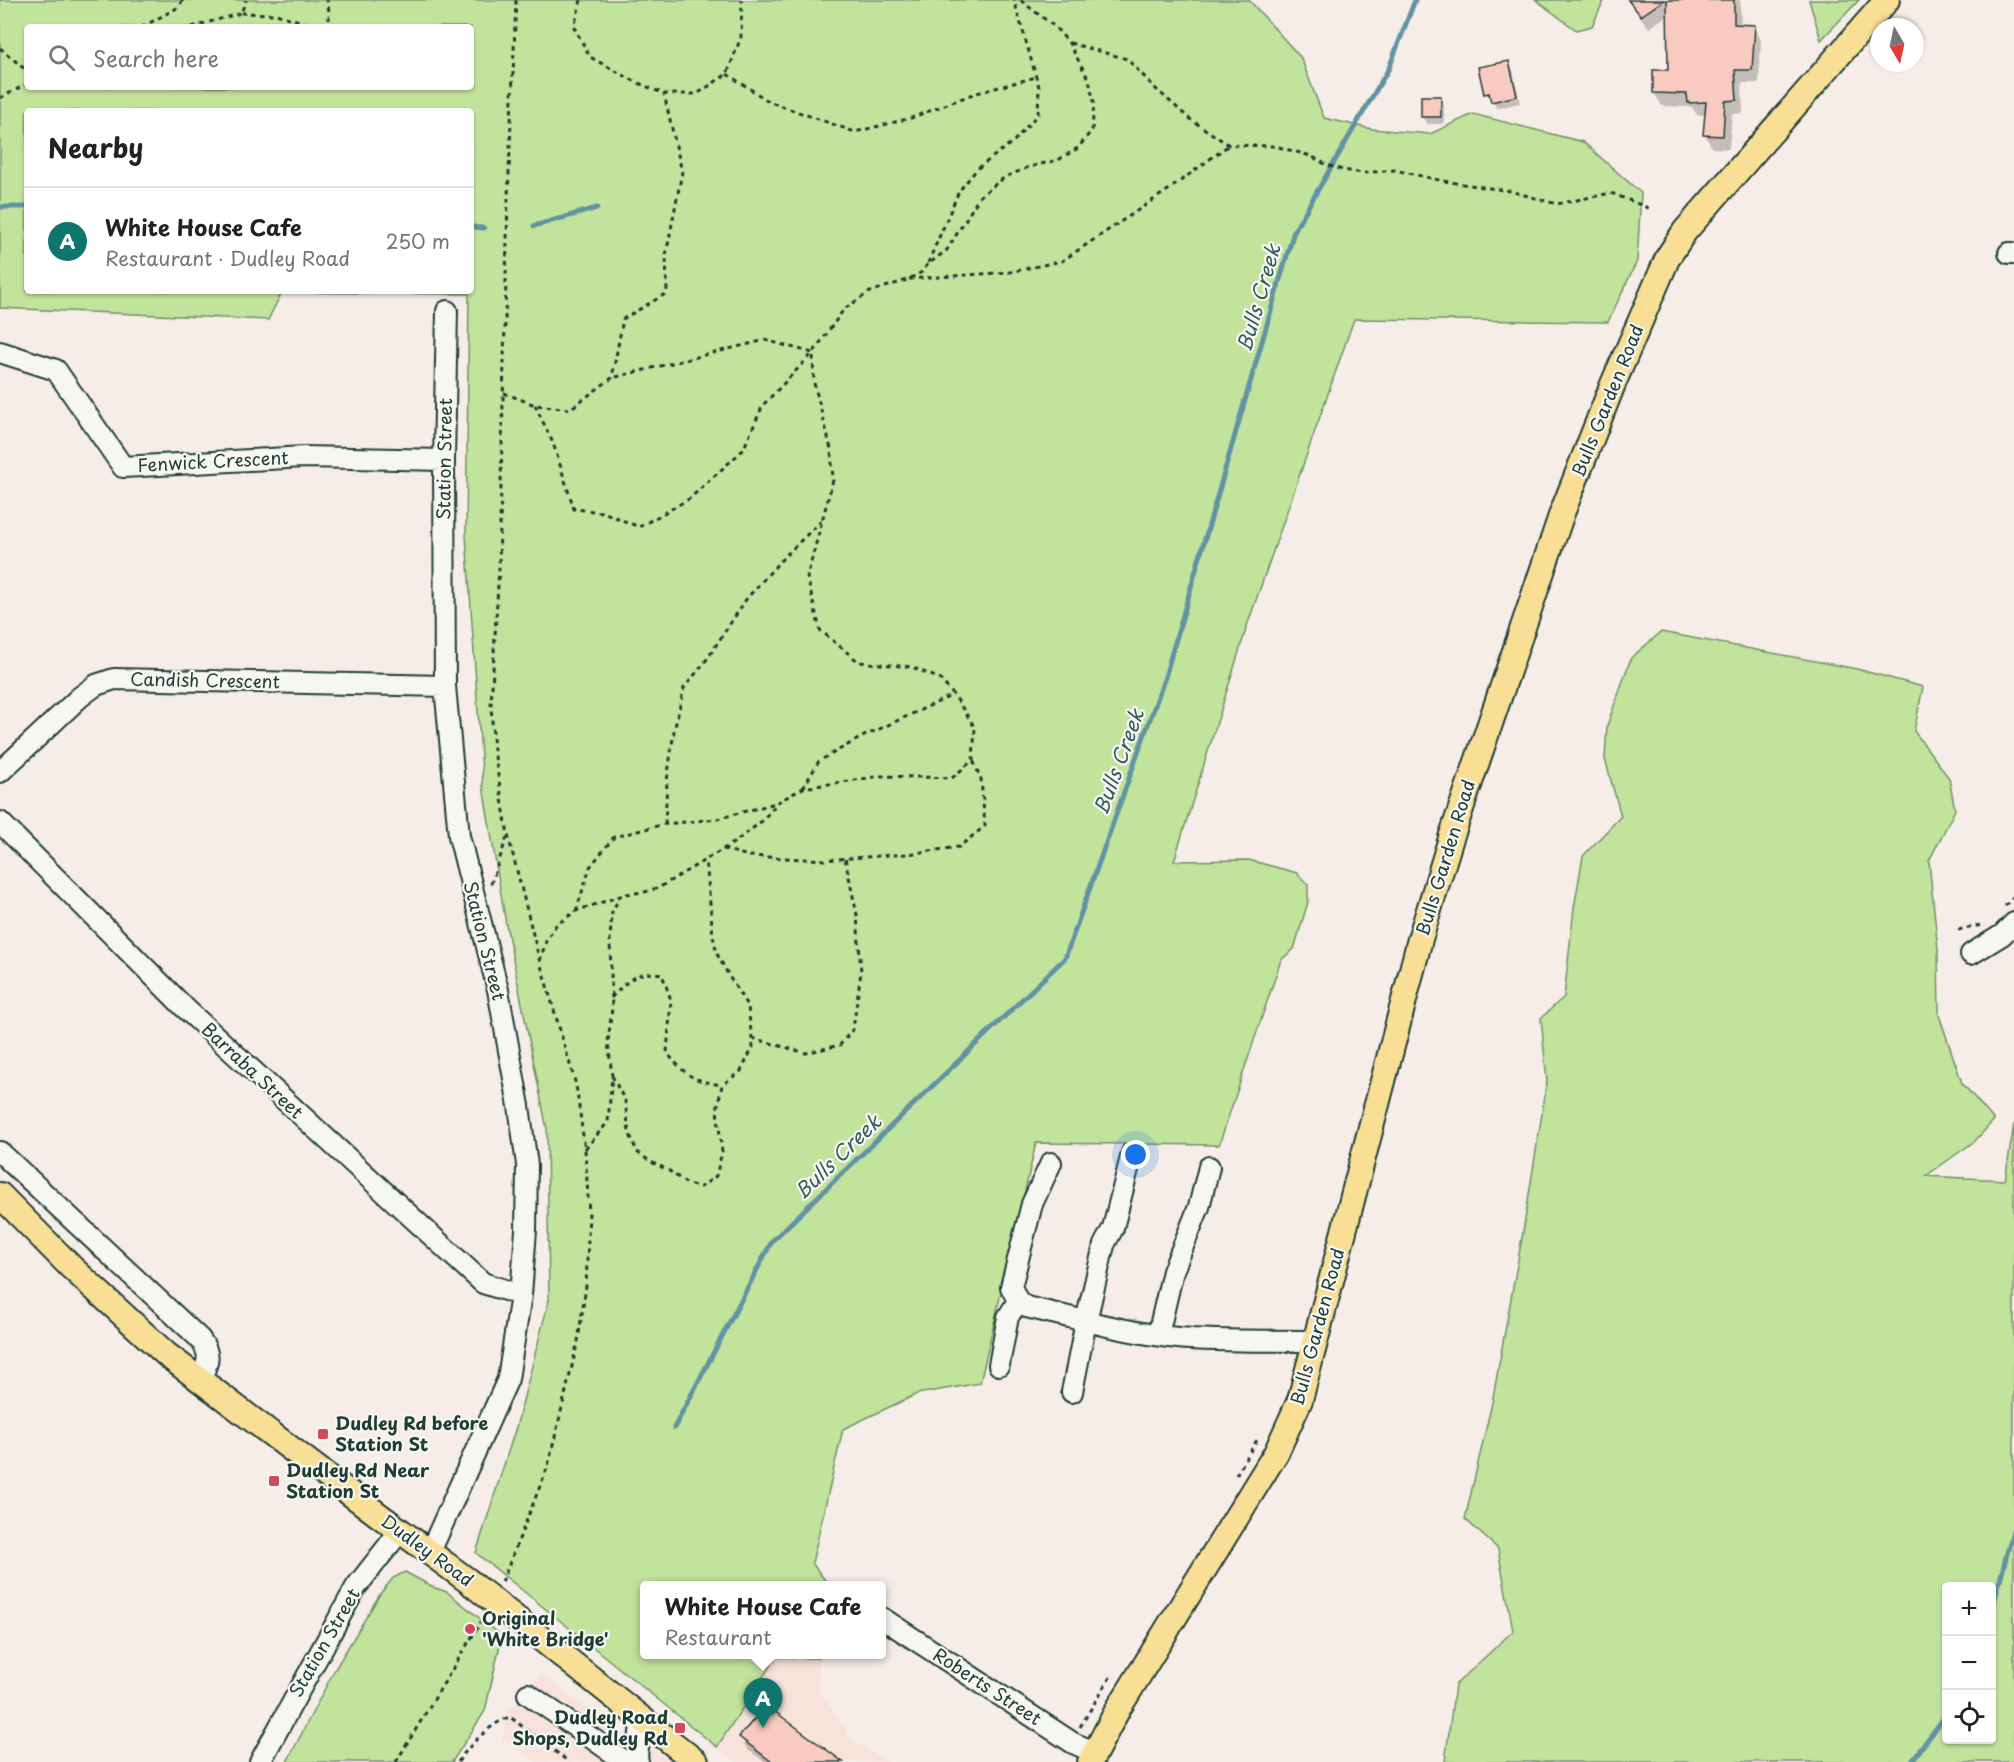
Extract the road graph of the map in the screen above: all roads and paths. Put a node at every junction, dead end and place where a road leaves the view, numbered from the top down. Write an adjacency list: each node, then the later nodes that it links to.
1 (183, 0): 11 (path)
2 (246, 0): 10 (path)
3 (327, 0): 14 (path)
4 (516, 0): 31 (path)
5 (581, 0): 21 (path)
6 (742, 0): 18 (path)
7 (1014, 0): 19 (path)
8 (1020, 0): 15 (path)
9 (1887, 0): 70 (main road, Bulls Garden Road)
10 (241, 14): 12 (path); 13 (path)
11 (148, 24)
12 (203, 24)
13 (310, 24)
14 (329, 24)
15 (1069, 43): 23 (path); 25 (path)
16 (0, 48): 17 (path)
17 (24, 68)
18 (727, 74): 19 (path); 21 (path)
19 (1036, 77): 25 (path)
20 (24, 86): 22 (path)
21 (664, 94): 30 (path)
22 (0, 98)
23 (1229, 145): 24 (path); 26 (path)
24 (1651, 209)
25 (927, 265): 26 (path)
26 (907, 280): 29 (path)
27 (447, 311): 33 (street, Station Street)
28 (0, 352): 33 (street, Fenwick Crescent)
29 (813, 353): 30 (path); 32 (path); 34 (path)
30 (612, 378): 32 (path)
31 (504, 393): 32 (path); 43 (path)
32 (535, 405)
33 (444, 460): 35 (street, Station Street)
34 (822, 519): 36 (path); 42 (path)
35 (445, 686): 38 (street, Candish Crescent); 49 (street, Station Street)
36 (954, 695): 37 (path); 39 (path)
37 (973, 760): 39 (path); 45 (path)
38 (0, 772)
39 (803, 788): 40 (path)
40 (778, 802): 42 (path); 44 (path)
41 (0, 822): 66 (street, Barraba Street)
42 (665, 824): 50 (path)
43 (508, 835): 49 (path); 55 (path)
44 (723, 849): 45 (path); 46 (path)
45 (845, 858): 57 (path)
46 (706, 860): 47 (path); 57 (path)
47 (620, 896): 50 (path); 56 (path)
48 (2014, 896): 51 (path)
49 (476, 908): 66 (street, Station Street)
50 (576, 911): 55 (path)
51 (2007, 918): 54 (street)
52 (1990, 920): 53 (path)
53 (1958, 930)
54 (1971, 954)
55 (540, 962): 60 (path)
56 (610, 998): 58 (path); 59 (path)
57 (752, 1038): 59 (path)
58 (612, 1076): 59 (path); 60 (path)
59 (722, 1084)
60 (585, 1150): 78 (path)
61 (0, 1152): 72 (street)
62 (1132, 1153): 68 (street)
63 (1051, 1163): 67 (street)
64 (1209, 1167): 69 (street)
65 (0, 1195): 72 (main road, Dudley Road)
66 (521, 1295): 77 (street, Station Street)
67 (1018, 1301): 68 (street); 71 (street)
68 (1086, 1321): 69 (street); 73 (street)
69 (1158, 1335): 70 (street)
70 (1315, 1341): 85 (main road, Bulls Garden Road)
71 (999, 1365)
72 (200, 1381): 76 (main road, Dudley Road)
73 (1072, 1392)
74 (1260, 1436): 75 (path)
75 (1233, 1482)
76 (400, 1531): 77 (main road, Dudley Road); 86 (street, Station Street)
77 (430, 1552): 83 (main road, Dudley Road, bridge)
78 (501, 1586)
79 (485, 1614): 87 (path)
80 (886, 1621): 85 (street, Roberts Street)
81 (1116, 1669): 84 (path)
82 (528, 1694): 90 (street)
83 (642, 1719): 91 (street); 92 (main road, Dudley Road)
84 (1079, 1729)
85 (1092, 1757)
86 (260, 1762)
87 (396, 1762)
88 (458, 1762): 89 (path)
89 (569, 1762)
90 (626, 1762)
91 (638, 1762)
92 (696, 1762)

